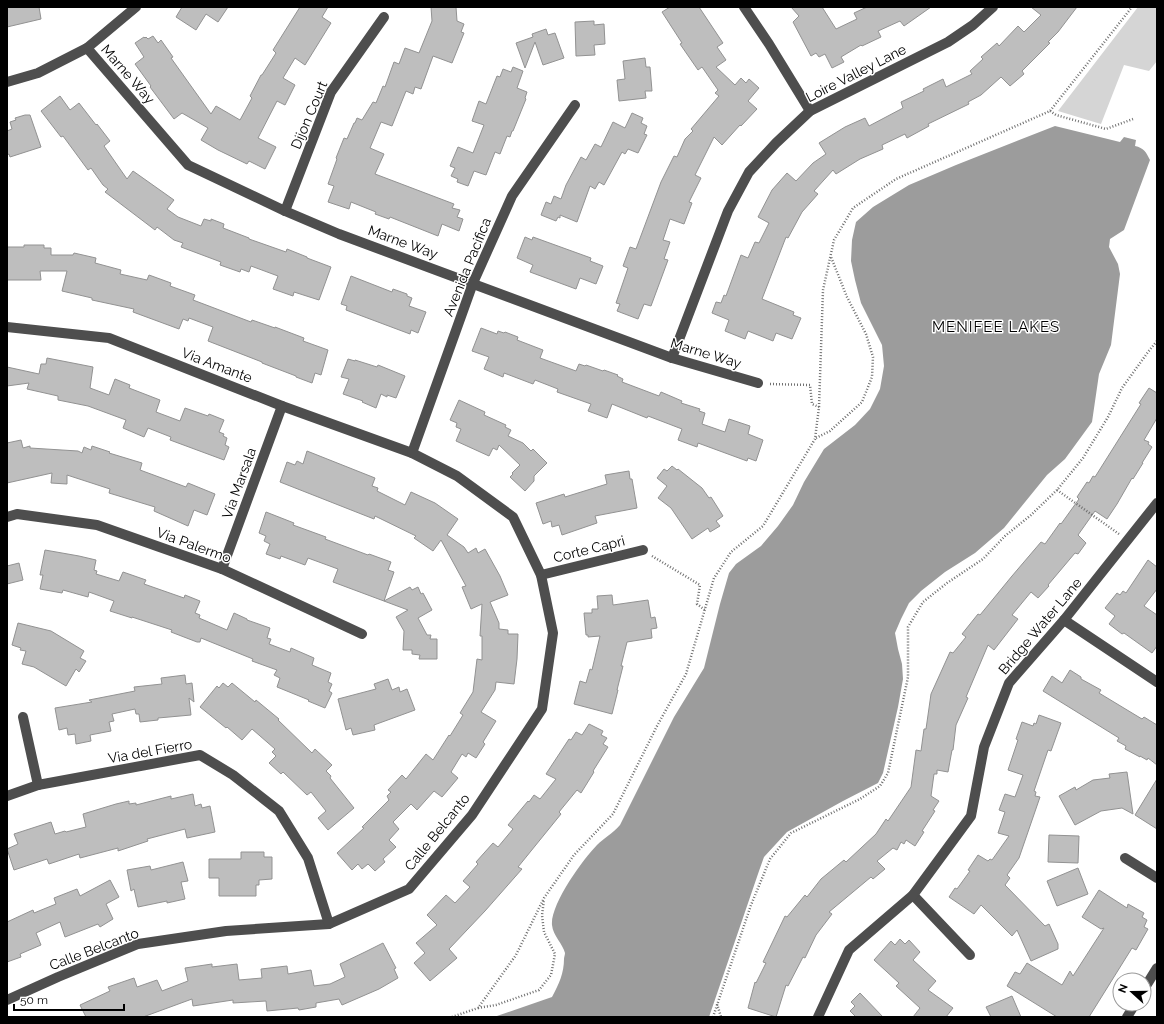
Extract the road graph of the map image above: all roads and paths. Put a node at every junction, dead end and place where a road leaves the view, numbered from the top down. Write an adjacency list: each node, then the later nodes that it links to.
1 (136, 7): 6 (street)
2 (744, 7): 9 (street)
3 (993, 7): 9 (street, Loire Valley Lane)
4 (1132, 7): 10 (path)
5 (384, 17): 12 (street, Dijon Court)
6 (87, 48): 7 (street); 12 (street, Marne Way)
7 (7, 82)
8 (575, 105): 14 (street, Avenida Pacifica)
9 (810, 111): 17 (street, Loire Valley Lane)
10 (1050, 111): 11 (path); 13 (path)
11 (1133, 119)
12 (285, 211): 14 (street, Marne Way)
13 (831, 256): 20 (path); 21 (path)
14 (473, 283): 17 (street, Marne Way); 22 (street, Avenida Pacifica)
15 (7, 327): 19 (street, Via Amante)
16 (1157, 341): 23 (path)
17 (672, 358): 18 (street, Marne Way)
18 (758, 383): 20 (path)
19 (282, 406): 22 (street, Via Amante); 28 (street, Via Marsala)
20 (819, 407): 21 (path)
21 (816, 439): 30 (path)
22 (412, 453): 29 (street, Calle Belcanto)
23 (1057, 490): 26 (path); 44 (path)
24 (1156, 506): 26 (street, Bridge Water Lane)
25 (7, 517): 28 (street, Via Palermo)
26 (1128, 541): 31 (street, Bridge Water Lane)
27 (643, 550): 29 (street, Corte Capri); 30 (path)
28 (222, 569): 32 (street, Via Palermo)
29 (541, 575): 41 (street, Calle Belcanto)
30 (705, 610): 40 (path)
31 (1064, 620): 33 (street); 39 (street, Bridge Water Lane)
32 (362, 634)
33 (1157, 682)
34 (23, 717): 35 (street)
35 (38, 785): 36 (street, Via del Fierro); 41 (street, Via del Fierro)
36 (7, 796)
37 (1125, 858): 38 (street)
38 (1157, 878)
39 (913, 895): 42 (street); 49 (street, Bridge Water Lane)
40 (544, 898): 45 (path); 45 (path)
41 (329, 924): 43 (street, Calle Belcanto)
42 (970, 955)
43 (7, 1000)
44 (717, 1003): 47 (path); 48 (path)
45 (478, 1008): 46 (path)
46 (452, 1017)
47 (712, 1017)
48 (721, 1017)
49 (818, 1017)

